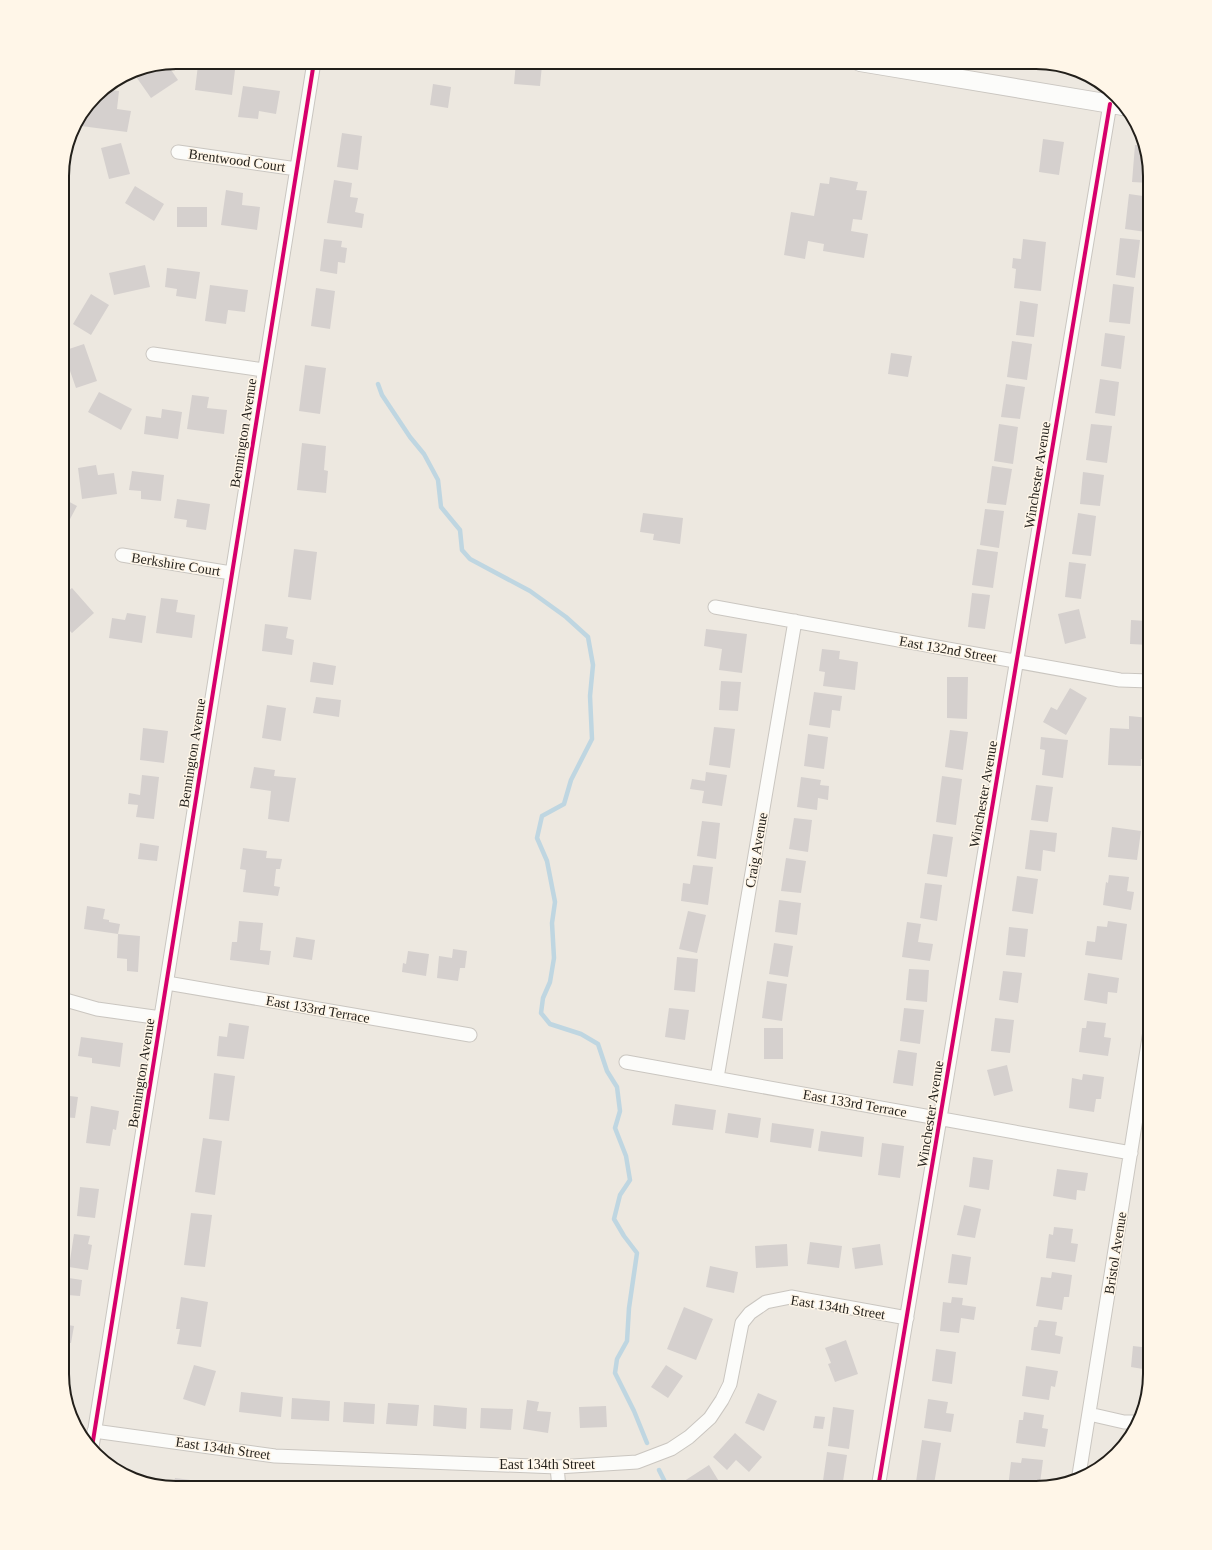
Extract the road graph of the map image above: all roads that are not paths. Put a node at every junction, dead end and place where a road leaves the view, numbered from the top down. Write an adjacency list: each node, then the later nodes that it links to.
1 (313, 69): 6 (street, Bennington Avenue)
2 (902, 69): 3 (main road)
3 (1115, 105)
4 (1117, 107): 13 (street, Winchester Avenue)
5 (178, 152): 6 (street, Brentwood Court)
6 (297, 169): 8 (street, Bennington Avenue)
7 (153, 354): 8 (street)
8 (264, 370): 10 (street, Bennington Avenue)
9 (122, 555): 10 (street, Berkshire Court)
10 (231, 573): 15 (street, Bennington Avenue)
11 (715, 607): 12 (street, East 132nd Street)
12 (795, 621): 13 (street, East 132nd Street); 21 (street, Craig Avenue)
13 (1017, 662): 14 (street, East 132nd Street); 22 (street, Winchester Avenue)
14 (1143, 681)
15 (166, 983): 17 (street, Bennington Avenue); 18 (street, East 133rd Terrace)
16 (69, 1001): 17 (street)
17 (161, 1018): 27 (street, Bennington Avenue)
18 (470, 1035)
19 (626, 1062): 21 (street, East 133rd Terrace)
20 (1143, 1074): 23 (street, Bristol Avenue)
21 (717, 1078): 22 (street, East 133rd Terrace)
22 (940, 1118): 23 (street, East 133rd Terrace); 24 (street, Winchester Avenue)
23 (1130, 1153): 25 (street, Bristol Avenue)
24 (907, 1318): 29 (street, East 134th Street); 32 (street, Winchester Avenue)
25 (1089, 1414): 26 (street); 30 (street, Bristol Avenue)
26 (1131, 1422)
27 (94, 1430): 28 (street, Bennington Avenue); 29 (street, East 134th Street)
28 (93, 1440)
29 (557, 1467): 31 (street)
30 (1080, 1471)
31 (558, 1481)
32 (879, 1481)

